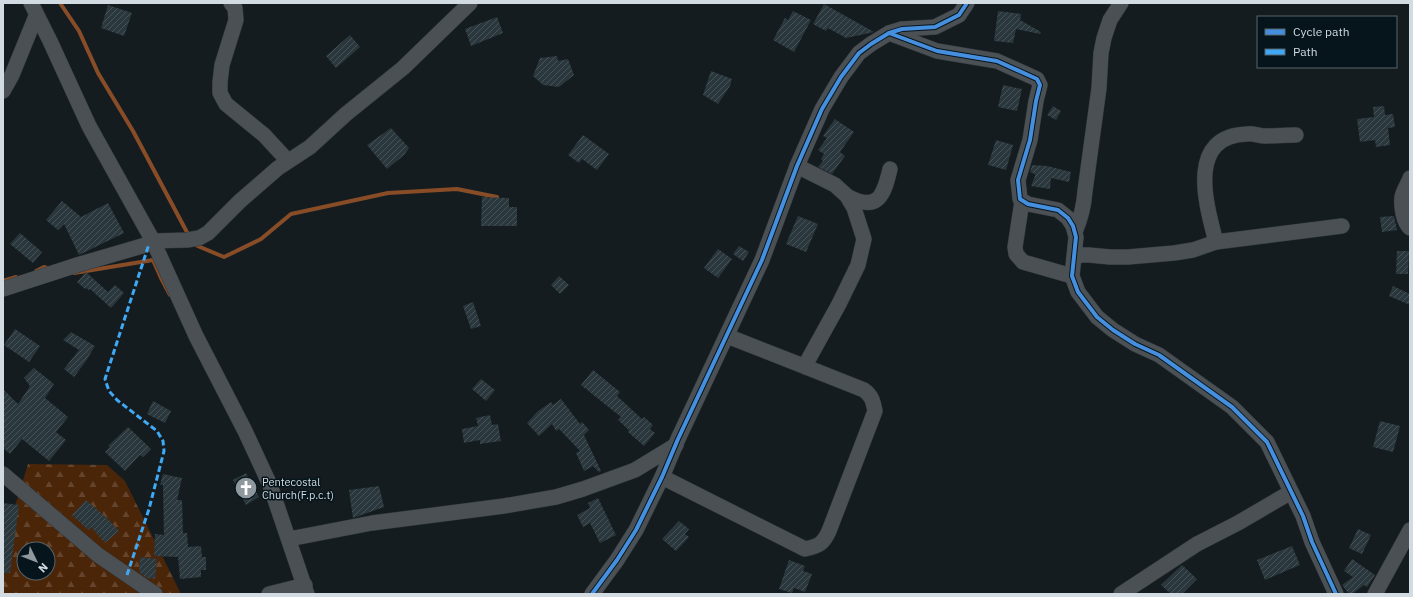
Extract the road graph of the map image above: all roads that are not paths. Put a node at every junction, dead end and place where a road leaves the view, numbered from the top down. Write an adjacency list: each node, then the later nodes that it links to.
1 (470, 3): 9 (street)
2 (967, 3): 6 (street)
3 (1121, 3): 17 (street)
4 (235, 4): 9 (street)
5 (34, 10): 7 (street); 18 (street)
6 (889, 34): 10 (street); 14 (street)
7 (3, 91)
8 (1296, 135): 19 (street)
9 (288, 161): 18 (street)
10 (797, 166): 13 (street); 23 (street)
11 (890, 169): 13 (street)
12 (1410, 178): 16 (street)
13 (847, 196): 24 (street)
14 (1022, 201): 17 (street); 21 (street)
15 (1342, 226): 19 (street)
16 (1410, 228)
17 (1075, 232): 20 (street)
18 (153, 241): 22 (street); 30 (street)
19 (1216, 242): 20 (street)
20 (1074, 258): 21 (street)
21 (1072, 276): 28 (street)
22 (3, 289)
23 (727, 336): 24 (street); 25 (street)
24 (806, 367): 27 (street)
25 (676, 445): 27 (street); 30 (street)
26 (3, 474): 32 (street)
27 (662, 477): 34 (street)
28 (1291, 492): 35 (street); 36 (street)
29 (1410, 530): 37 (street)
30 (289, 539): 31 (street)
31 (306, 590): 33 (street)
32 (155, 594)
33 (269, 594)
34 (592, 594)
35 (1121, 594)
36 (1336, 594)
37 (1375, 594)

